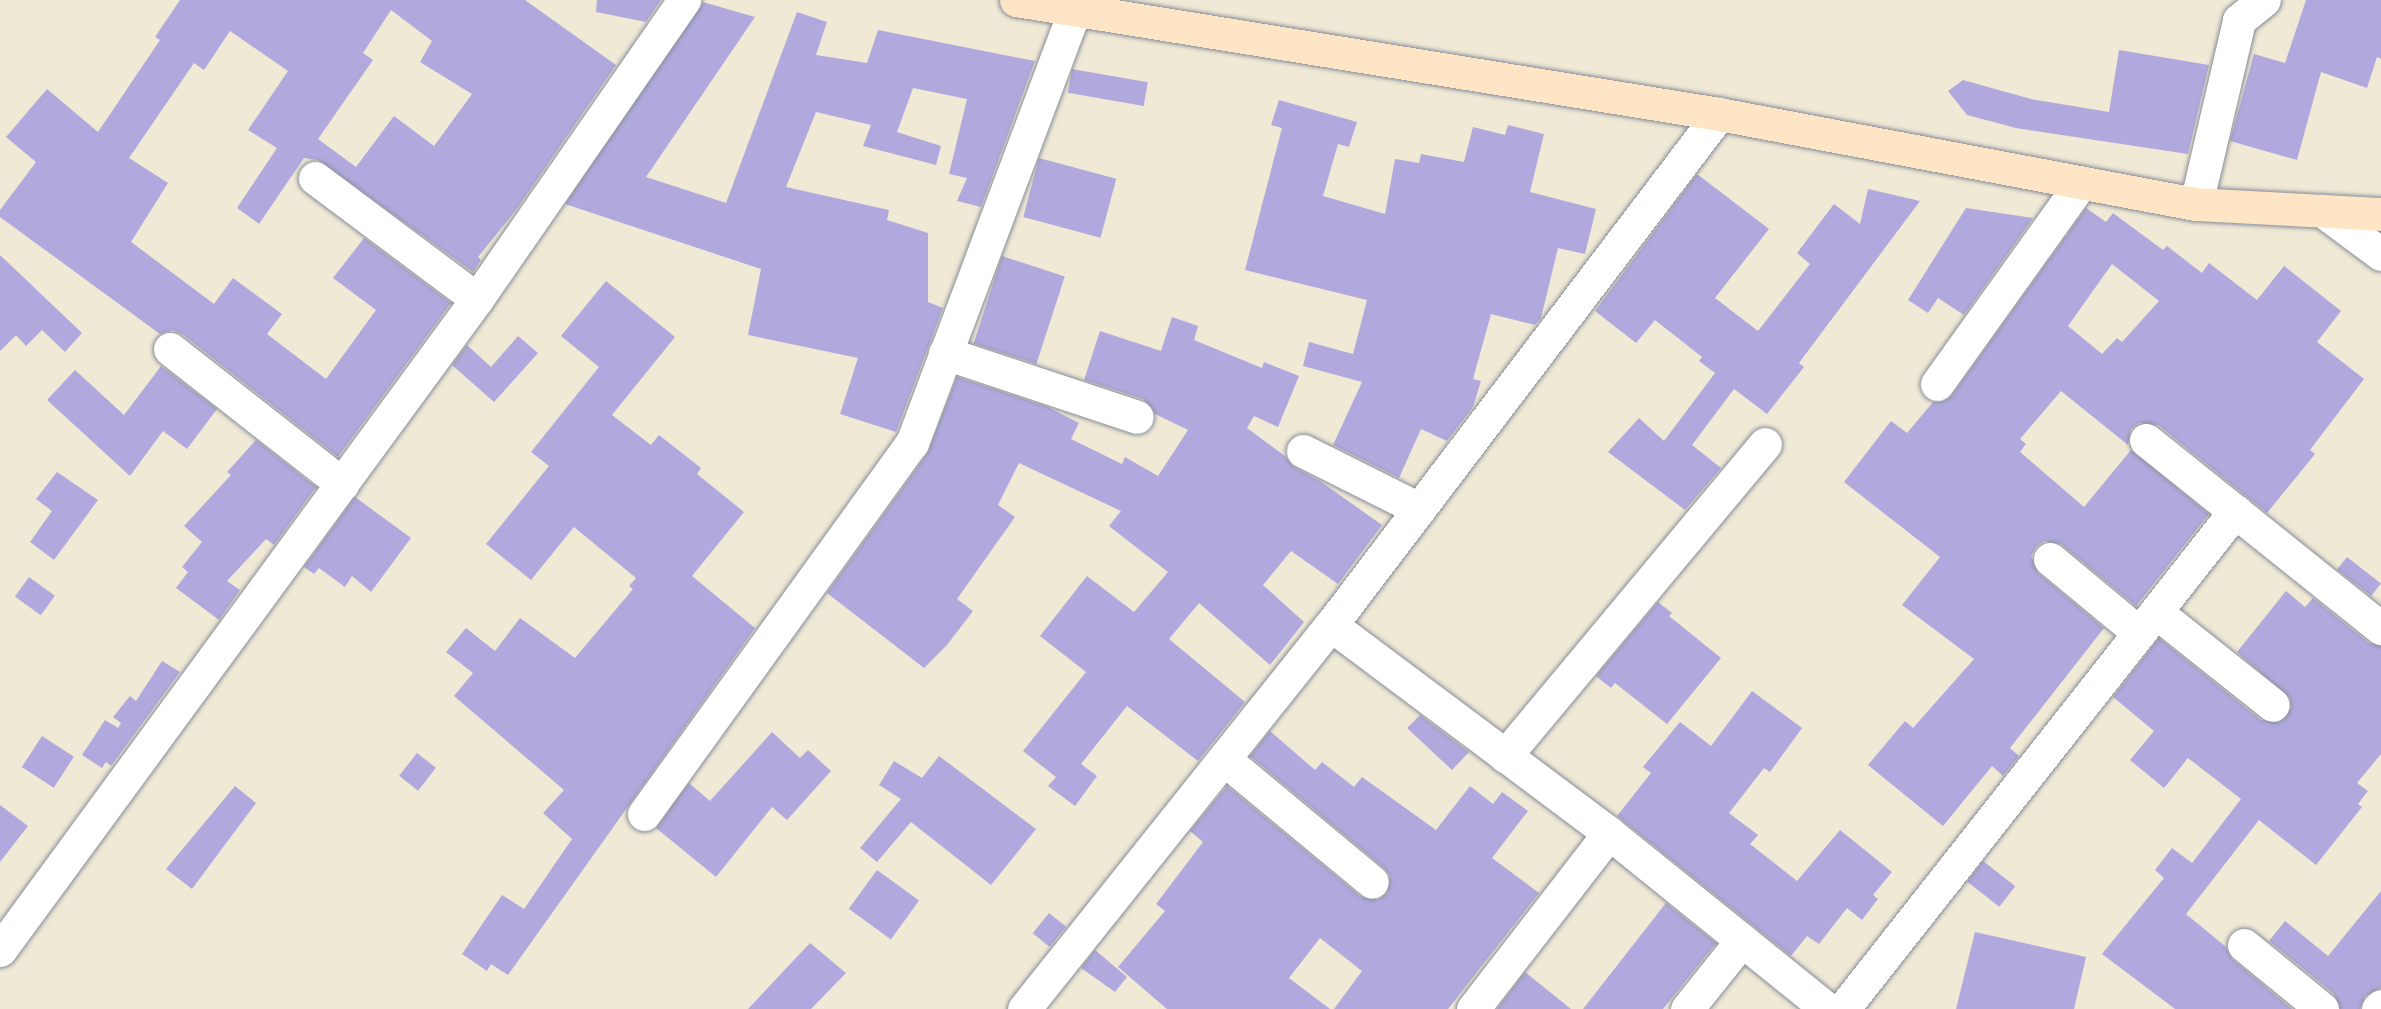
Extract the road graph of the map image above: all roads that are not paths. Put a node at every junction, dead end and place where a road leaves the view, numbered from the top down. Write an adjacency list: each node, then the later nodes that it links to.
1 (684, 0): 12 (street)
2 (1016, 0): 4 (street)
3 (2264, 0): 8 (street)
4 (1075, 9): 5 (street); 14 (street)
5 (1719, 114): 7 (street); 21 (street)
6 (315, 178): 12 (street)
7 (2081, 183): 8 (street); 15 (street)
8 (2196, 204): 9 (street)
9 (2323, 211): 10 (street); 11 (street)
10 (2381, 214)
11 (2381, 254)
12 (477, 299): 20 (street)
13 (170, 350): 20 (street)
14 (945, 353): 16 (street); 30 (street)
15 (1937, 384)
16 (1137, 417)
17 (2146, 440): 22 (street)
18 (1766, 444): 28 (street)
19 (1303, 451): 21 (street)
20 (342, 484): 35 (street)
21 (1419, 509): 25 (street)
22 (2235, 511): 24 (street); 26 (street)
23 (2050, 559): 24 (street)
24 (2147, 622): 27 (street); 40 (street)
25 (1331, 625): 28 (street); 29 (street)
26 (2381, 628)
27 (2273, 705)
28 (1505, 756): 31 (street)
29 (1224, 759): 32 (street); 36 (street)
30 (644, 814)
31 (1609, 833): 33 (street); 37 (street)
32 (1372, 882)
33 (1742, 940): 38 (street); 39 (street)
34 (2244, 945): 41 (street)
35 (0, 950)
36 (1024, 1009)
37 (1473, 1009)
38 (1687, 1009)
39 (1827, 1009)
40 (1843, 1009)
41 (2322, 1009)

